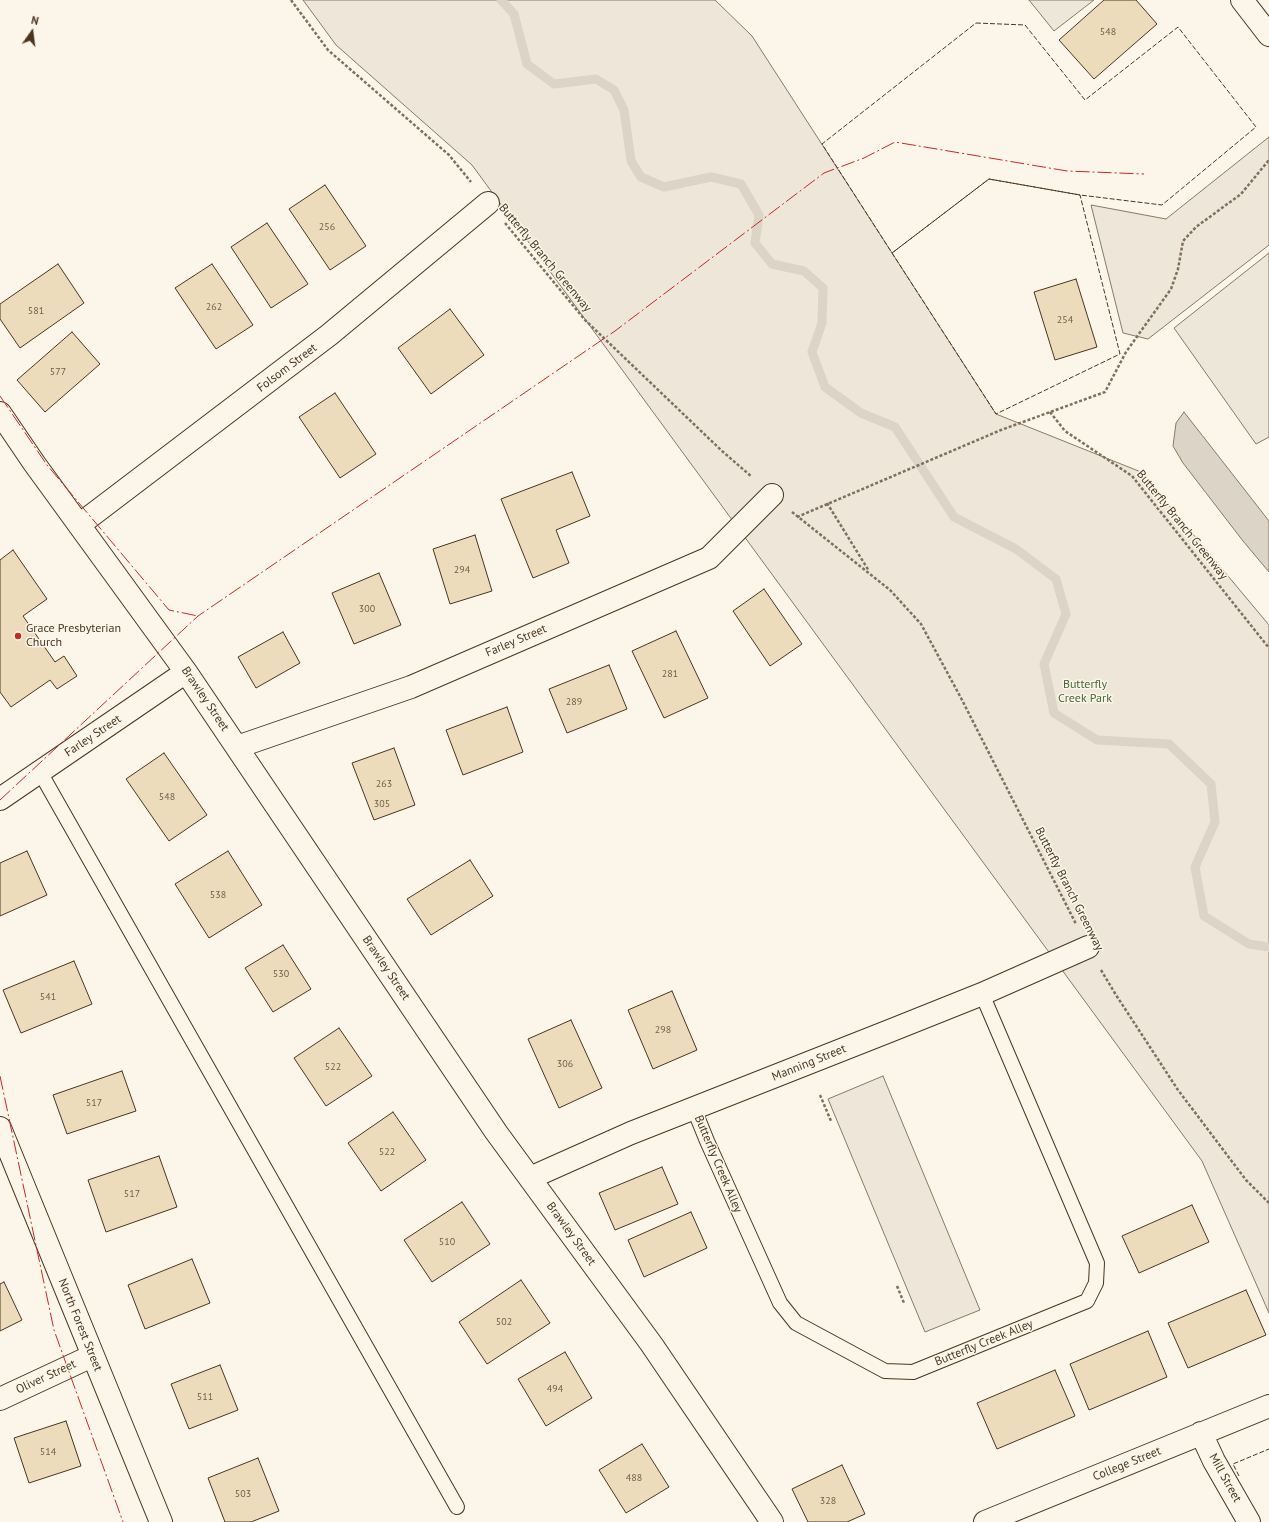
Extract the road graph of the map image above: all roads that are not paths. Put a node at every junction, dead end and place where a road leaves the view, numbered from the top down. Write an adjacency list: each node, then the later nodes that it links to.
1 (1242, 0): 2 (street)
2 (1269, 35)
3 (488, 203): 6 (street, Folsom Street)
4 (0, 413): 6 (street, Brawley Street)
5 (772, 495): 8 (street, Farley Street)
6 (80, 525): 7 (street, Brawley Street)
7 (186, 672): 8 (street, Brawley Street); 9 (street, Farley Street)
8 (237, 747): 15 (street, Brawley Street)
9 (40, 772): 10 (street, Farley Street); 20 (lane)
10 (0, 799)
11 (1088, 947): 12 (street, Manning Street)
12 (982, 994): 13 (street, Manning Street); 13 (lane, Butterfly Creek Alley)
13 (694, 1108): 15 (street, Manning Street)
14 (0, 1128): 16 (street, North Forest Street)
15 (530, 1178): 22 (street, Brawley Street)
16 (92, 1356): 17 (street, Oliver Street); 21 (street, North Forest Street)
17 (0, 1399)
18 (1269, 1406): 19 (street, College Street)
19 (1201, 1433): 23 (street, College Street); 24 (street, Mill Street)
20 (457, 1507)
21 (161, 1522)
22 (772, 1522)
23 (985, 1522)
24 (1249, 1522)

